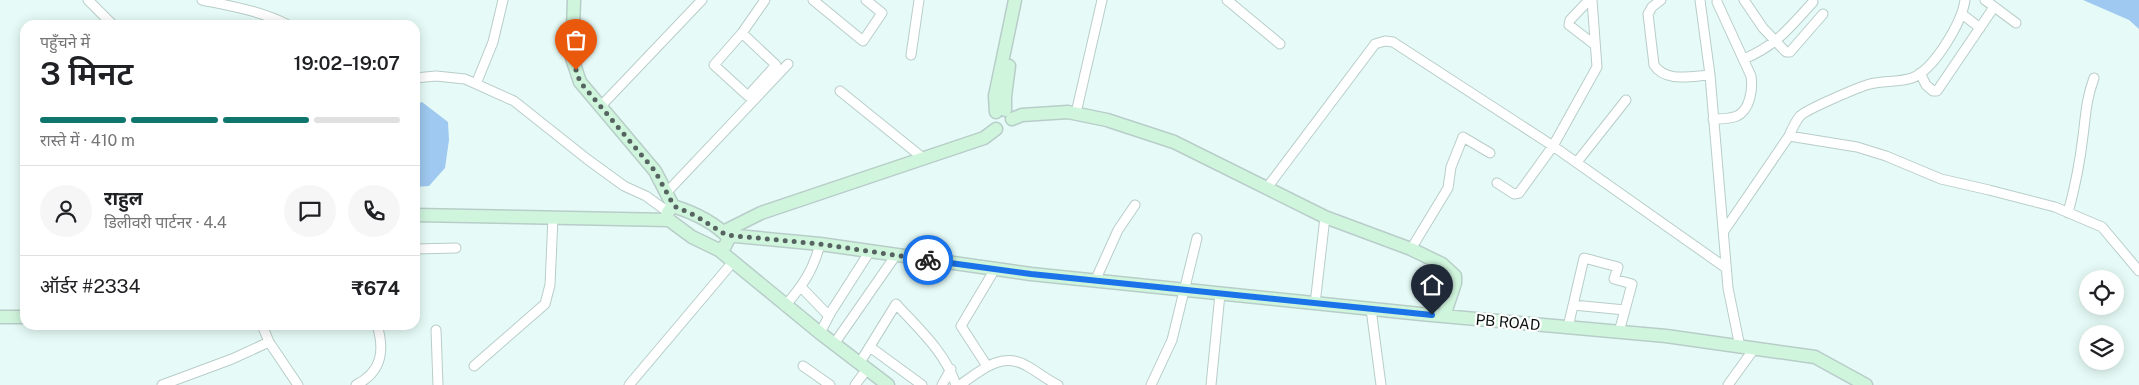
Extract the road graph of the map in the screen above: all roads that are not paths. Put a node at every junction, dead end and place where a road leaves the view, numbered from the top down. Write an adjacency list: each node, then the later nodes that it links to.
1 (88, 0): 27 (street)
2 (202, 0): 28 (street)
3 (504, 0): 42 (street)
4 (574, 0): 45 (street)
5 (688, 0): 23 (street)
6 (765, 0): 31 (street)
7 (866, 0): 20 (street)
8 (919, 0): 35 (street)
9 (1015, 0): 47 (street)
10 (1022, 0): 47 (street)
11 (1102, 0): 46 (street)
12 (1227, 0): 33 (street)
13 (1591, 0): 34 (street); 34 (street)
14 (1660, 0): 39 (street)
15 (1700, 0): 39 (street)
16 (1706, 0): 21 (street)
17 (1744, 0): 32 (street)
18 (1965, 0): 26 (street)
19 (1985, 0): 24 (street)
20 (818, 1)
21 (1719, 1): 36 (street)
22 (1813, 2): 32 (street)
23 (699, 3): 45 (street)
24 (1994, 7): 29 (street); 30 (street)
25 (1823, 14): 32 (street)
26 (1962, 14): 30 (street); 38 (street)
27 (108, 20)
28 (278, 20)
29 (2016, 23)
30 (1980, 28): 38 (street)
31 (742, 33): 31 (street)
32 (1776, 42): 36 (street)
33 (1280, 44)
34 (1595, 45): 51 (street)
35 (911, 55)
36 (1744, 59): 48 (street)
37 (788, 64): 57 (street)
38 (1920, 73): 50 (street)
39 (1710, 75): 48 (street)
40 (420, 78): 42 (street)
41 (2094, 78): 60 (street)
42 (476, 84): 59 (street)
43 (840, 91): 53 (street)
44 (1626, 100): 54 (street)
45 (601, 106): 57 (street)
46 (1076, 113): 47 (street); 56 (street)
47 (1004, 114): 49 (street); 49 (street)
48 (1713, 119): 64 (street)
49 (996, 129): 53 (street)
50 (1789, 136): 60 (street); 64 (street)
51 (1553, 146): 54 (street); 55 (street); 56 (street)
52 (1490, 153): 70 (street)
53 (923, 158): 65 (street)
54 (1577, 162): 75 (street)
55 (1498, 183)
56 (1266, 189): 63 (street)
57 (666, 192): 59 (street)
58 (1136, 205): 78 (street)
59 (670, 213): 62 (street); 65 (street); 71 (street)
60 (2068, 213): 77 (street)
61 (420, 215): 62 (street)
62 (553, 217): 102 (street)
63 (1325, 217): 70 (street); 82 (street)
64 (1724, 231): 75 (street)
65 (725, 233): 67 (street, PB ROAD); 71 (street)
66 (1197, 238): 80 (street)
67 (820, 244): 72 (street, PB ROAD); 79 (street)
68 (456, 248): 69 (street)
69 (420, 249)
70 (1411, 249): 88 (street)
71 (719, 250): 74 (street)
72 (870, 251): 73 (street, PB ROAD); 87 (street)
73 (896, 255): 76 (street, PB ROAD); 98 (street)
74 (732, 263): 84 (street); 111 (street)
75 (1726, 268): 100 (street)
76 (995, 269): 78 (street, PB ROAD); 105 (street)
77 (2139, 270)
78 (1095, 281): 80 (street, PB ROAD)
79 (802, 287): 84 (street); 87 (street)
80 (1184, 290): 81 (street, PB ROAD); 120 (street)
81 (1220, 294): 82 (street, PB ROAD); 121 (street)
82 (1315, 304): 85 (street, PB ROAD)
83 (1573, 305): 86 (street); 86 (street); 91 (street)
84 (785, 306): 96 (street)
85 (1371, 309): 88 (street, PB ROAD); 122 (street)
86 (1625, 310): 95 (street)
87 (829, 316): 96 (street)
88 (1444, 316): 91 (street, PB ROAD)
89 (0, 317): 90 (street)
90 (20, 317)
91 (1568, 327): 95 (street, PB ROAD)
92 (264, 330): 97 (street)
93 (379, 330): 109 (street)
94 (436, 330): 110 (street)
95 (1618, 332): 100 (street, PB ROAD)
96 (820, 333): 98 (street)
97 (269, 342): 107 (street); 108 (street)
98 (834, 344): 104 (street)
99 (870, 347): 104 (street); 106 (street); 115 (street)
100 (1740, 347): 101 (street, PB ROAD)
101 (1754, 348): 123 (street); 124 (street, PB ROAD)
102 (474, 366)
103 (803, 366): 112 (street)
104 (863, 366): 113 (street); 114 (street)
105 (987, 366): 118 (street); 119 (street)
106 (951, 369): 116 (street); 117 (street)
107 (162, 385)
108 (298, 385)
109 (356, 385)
110 (438, 385)
111 (629, 385)
112 (830, 385)
113 (855, 385)
114 (888, 385)
115 (922, 385)
116 (942, 385)
117 (956, 385)
118 (960, 385)
119 (1058, 385)
120 (1151, 385)
121 (1211, 385)
122 (1380, 385)
123 (1728, 385)
124 (1866, 385)

